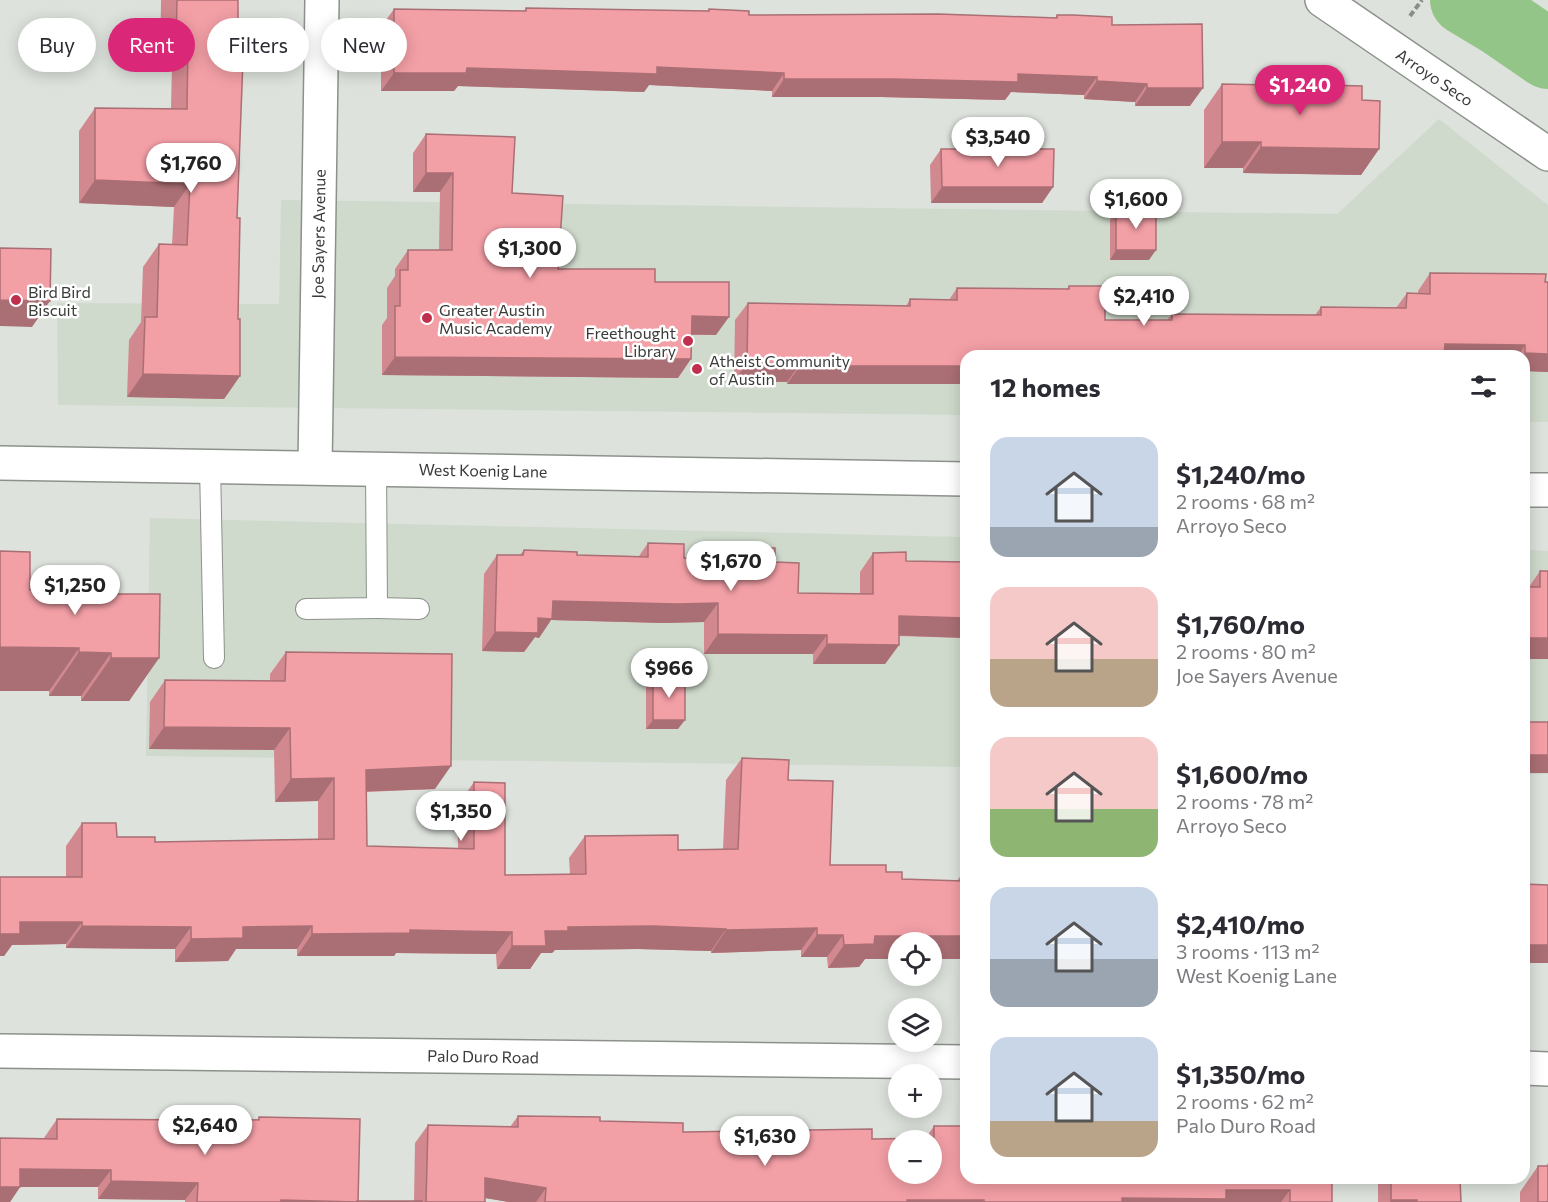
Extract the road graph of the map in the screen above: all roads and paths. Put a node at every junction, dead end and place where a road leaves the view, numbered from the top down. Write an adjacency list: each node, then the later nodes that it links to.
1 (322, 0): 8 (street, Joe Sayers Avenue)
2 (1322, 0): 5 (street, Arroyo Seco)
3 (1422, 0): 4 (path)
4 (1416, 8)
5 (1548, 154)
6 (0, 463): 7 (street, West Koenig Lane)
7 (210, 466): 8 (street, West Koenig Lane); 16 (lane)
8 (315, 467): 9 (street, West Koenig Lane)
9 (376, 468): 10 (street, West Koenig Lane); 13 (lane)
10 (960, 479)
11 (1530, 490): 12 (street)
12 (1548, 490)
13 (377, 608): 14 (lane); 15 (lane)
14 (306, 609)
15 (418, 609)
16 (214, 658)
17 (0, 1051): 18 (street, Palo Duro Road)
18 (960, 1062)
19 (1530, 1068): 20 (street)
20 (1548, 1069)

